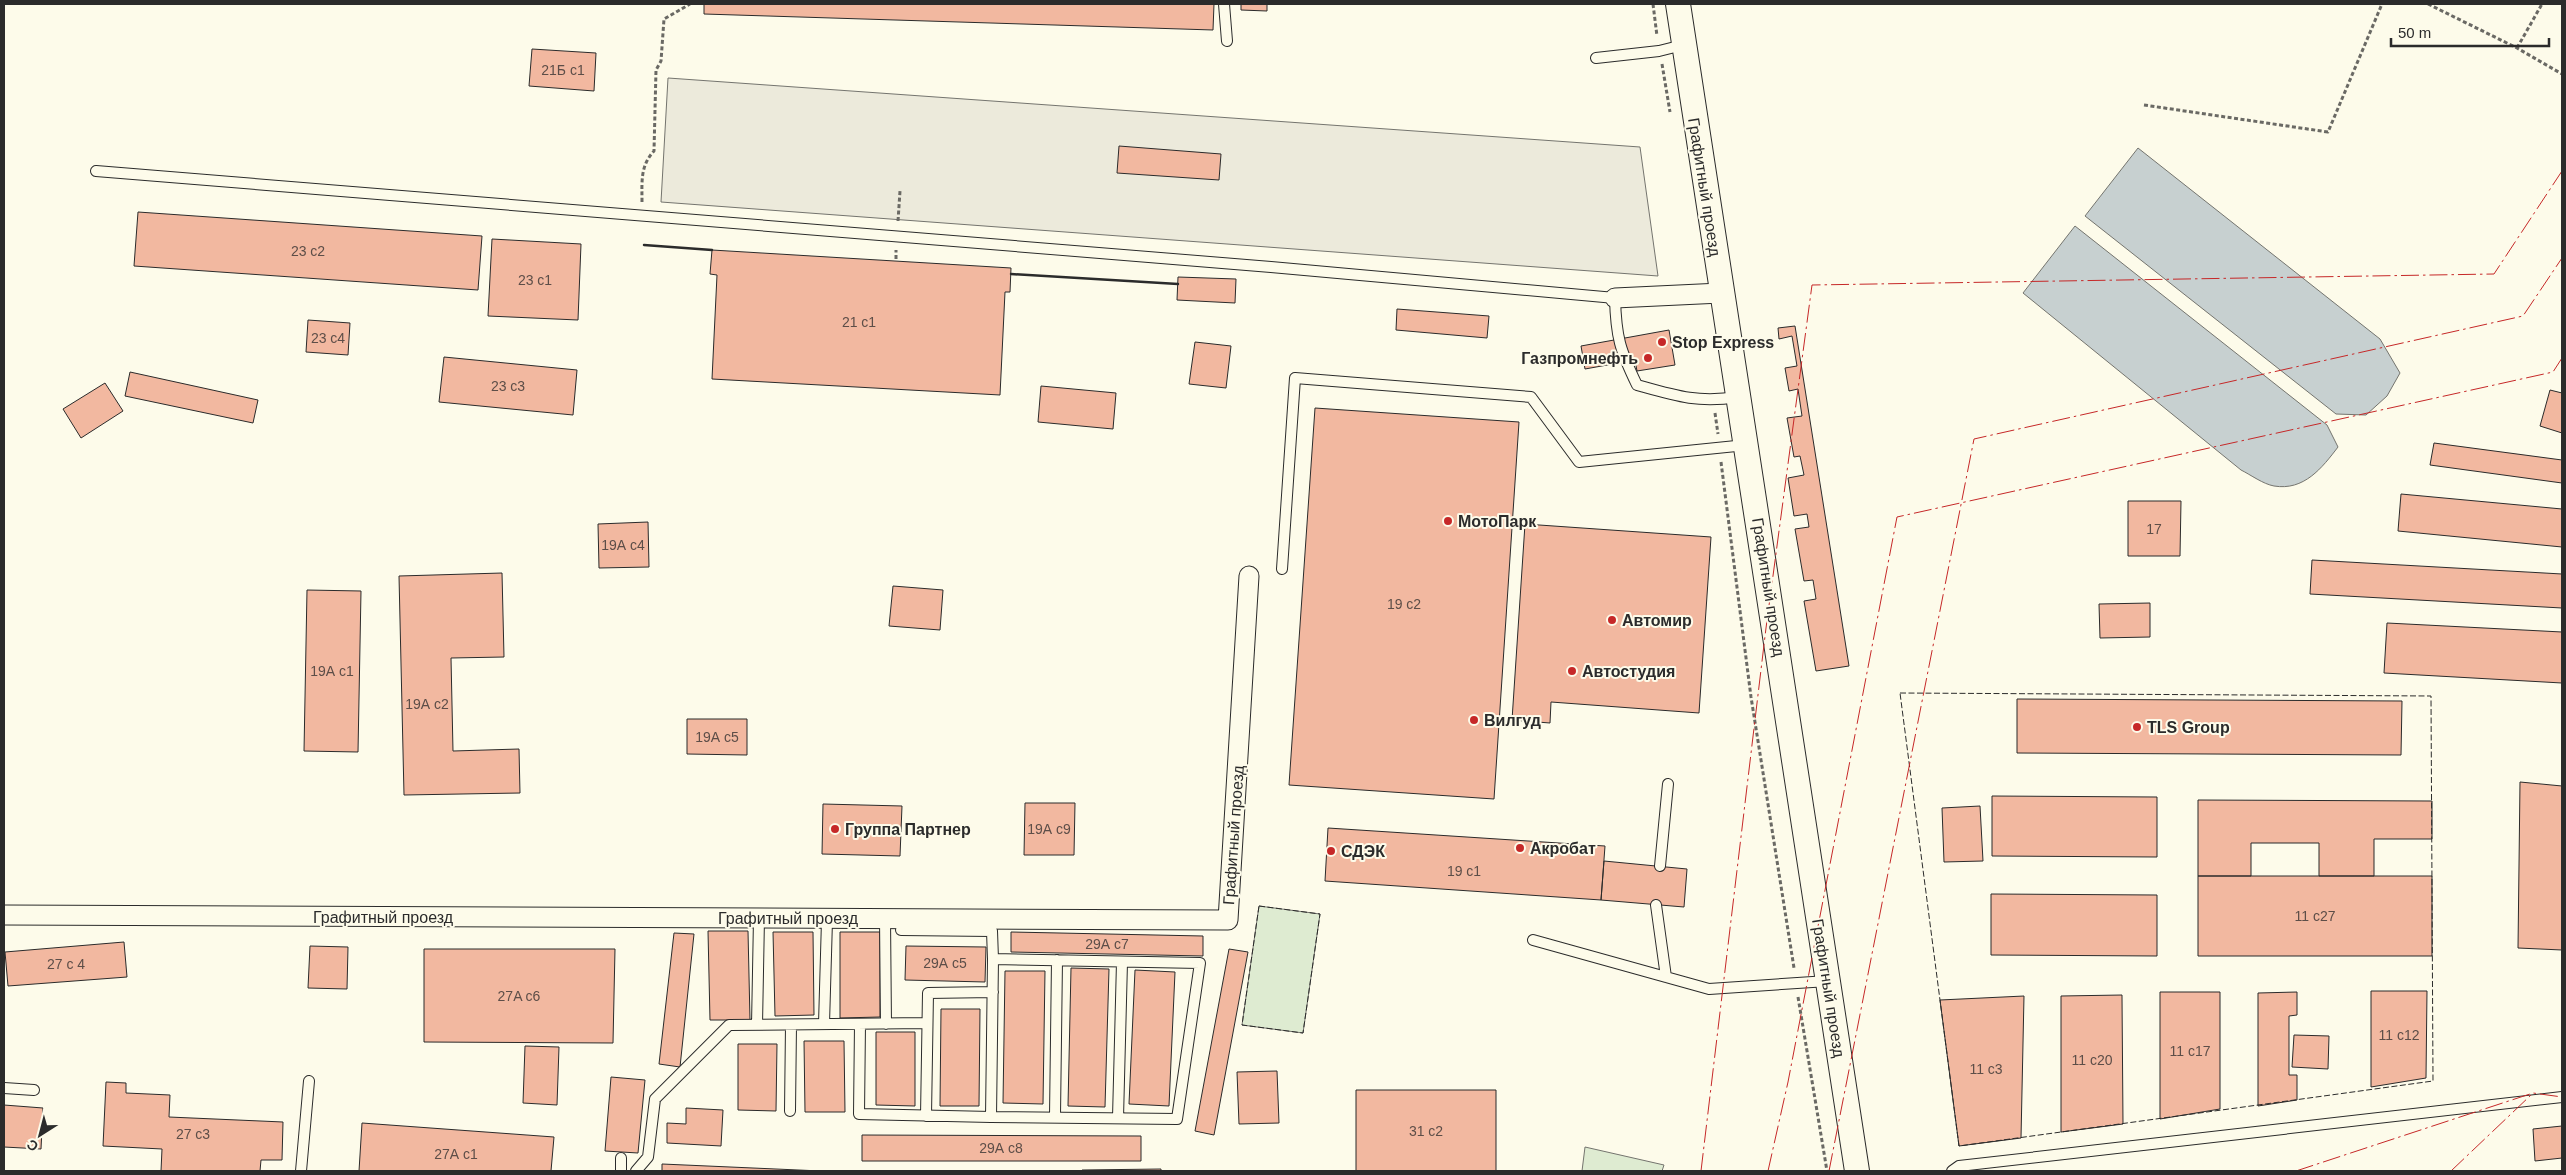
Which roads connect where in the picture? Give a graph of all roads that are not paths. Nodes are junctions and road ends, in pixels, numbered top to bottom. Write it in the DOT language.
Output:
graph roads {
  1 [pos="1224,4"];
  2 [pos="1678,4"];
  3 [pos="1227,41"];
  4 [pos="1683,45"];
  5 [pos="1596,58"];
  6 [pos="96,171"];
  7 [pos="1721,293"];
  8 [pos="1615,298"];
  9 [pos="1740,396"];
  10 [pos="1747,445"];
  11 [pos="1282,569"];
  12 [pos="1249,576"];
  13 [pos="1668,784"];
  14 [pos="1660,866"];
  15 [pos="1656,905"];
  16 [pos="4,915"];
  17 [pos="759,918"];
  18 [pos="885,918"];
  19 [pos="827,920"];
  20 [pos="901,930"];
  21 [pos="1533,940"];
  22 [pos="993,959"];
  23 [pos="1057,960"];
  24 [pos="1122,962"];
  25 [pos="1666,977"];
  26 [pos="1828,981"];
  27 [pos="994,992"];
  28 [pos="927,1023"];
  29 [pos="824,1024"];
  30 [pos="860,1024"];
  31 [pos="886,1024"];
  32 [pos="757,1025"];
  33 [pos="791,1025"];
  34 [pos="309,1081"];
  35 [pos="4,1088"];
  36 [pos="34,1090"];
  37 [pos="2562,1097"];
  38 [pos="790,1111"];
  39 [pos="926,1116"];
  40 [pos="1055,1116"];
  41 [pos="991,1117"];
  42 [pos="1118,1118"];
  43 [pos="621,1158"];
  44 [pos="301,1171"];
  45 [pos="621,1171"];
  46 [pos="636,1171"];
  47 [pos="1857,1171"];
  48 [pos="1952,1171"];
  1 -- 3 [label="lane"];
  2 -- 4 [label="street, Графитный проезд"];
  4 -- 5 [label="lane"];
  4 -- 7 [label="street, Графитный проезд"];
  6 -- 8 [label="lane"];
  7 -- 8 [label="street"];
  7 -- 9 [label="street, Графитный проезд"];
  8 -- 9 [label="lane"];
  9 -- 10 [label="street, Графитный проезд"];
  10 -- 11 [label="lane"];
  10 -- 26 [label="street, Графитный проезд"];
  12 -- 18 [label="street, Графитный проезд"];
  13 -- 14 [label="lane"];
  15 -- 25 [label="lane"];
  16 -- 17 [label="street, Графитный проезд"];
  17 -- 19 [label="street, Графитный проезд"];
  17 -- 32 [label="lane"];
  18 -- 19 [label="street, Графитный проезд"];
  18 -- 31 [label="lane"];
  19 -- 29 [label="lane"];
  20 -- 22 [label="lane"];
  21 -- 25 [label="lane"];
  22 -- 23 [label="lane"];
  22 -- 27 [label="lane"];
  23 -- 24 [label="lane"];
  23 -- 40 [label="lane"];
  24 -- 42 [label="lane"];
  24 -- 42 [label="lane"];
  25 -- 26 [label="lane"];
  26 -- 47 [label="street, Графитный проезд"];
  27 -- 28 [label="lane"];
  27 -- 41 [label="lane"];
  28 -- 31 [label="lane"];
  28 -- 39 [label="lane"];
  29 -- 30 [label="lane"];
  29 -- 33 [label="lane"];
  30 -- 31 [label="lane"];
  30 -- 39 [label="lane"];
  32 -- 33 [label="lane"];
  32 -- 46 [label="lane"];
  33 -- 38 [label="lane"];
  34 -- 44 [label="lane"];
  35 -- 36 [label="lane"];
  37 -- 48 [label="lane"];
  39 -- 41 [label="lane"];
  40 -- 41 [label="lane"];
  40 -- 42 [label="lane"];
  43 -- 45 [label="lane"];
}
